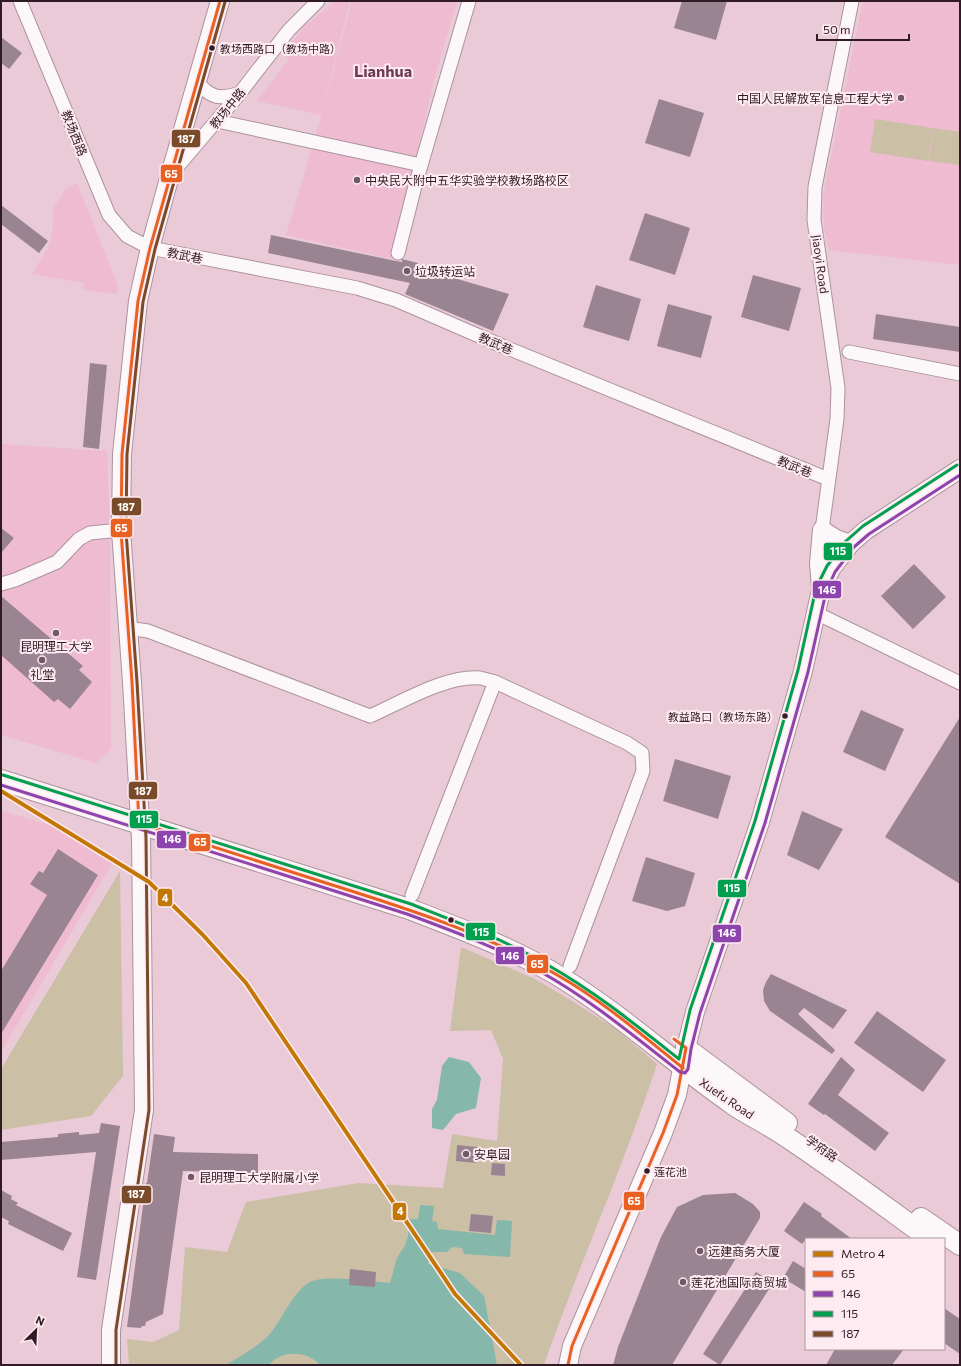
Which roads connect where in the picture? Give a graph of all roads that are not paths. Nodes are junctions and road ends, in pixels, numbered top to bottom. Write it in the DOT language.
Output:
graph roads {
  1 [pos="20,1"];
  2 [pos="220,1"];
  3 [pos="318,1"];
  4 [pos="469,1"];
  5 [pos="852,1"];
  6 [pos="197,82"];
  7 [pos="240,93"];
  8 [pos="217,120"];
  9 [pos="421,165"];
  10 [pos="170,175"];
  11 [pos="150,248"];
  12 [pos="398,253"];
  13 [pos="849,352"];
  14 [pos="960,374"];
  15 [pos="960,469"];
  16 [pos="828,479"];
  17 [pos="110,530"];
  18 [pos="822,530"];
  19 [pos="850,544"];
  20 [pos="1,584"];
  21 [pos="822,590"];
  22 [pos="816,613"];
  23 [pos="127,628"];
  24 [pos="495,682"];
  25 [pos="960,683"];
  26 [pos="1,780"];
  27 [pos="139,823"];
  28 [pos="412,895"];
  29 [pos="570,966"];
  30 [pos="685,1058"];
  31 [pos="929,1238"];
  32 [pos="942,1238"];
  33 [pos="945,1240"];
  34 [pos="957,1249"];
  35 [pos="111,1365"];
  36 [pos="568,1365"];
  1 -- 11 [label="street, 教场西路"];
  2 -- 6 [label="main road"];
  3 -- 7 [label="street, 教场中路"];
  4 -- 9 [label="street"];
  5 -- 16 [label="street, Jiaoyi Road"];
  6 -- 7 [label="street"];
  6 -- 10 [label="main road"];
  7 -- 8 [label="street, 教场中路"];
  8 -- 9 [label="street"];
  8 -- 10 [label="street, 教场中路"];
  9 -- 12 [label="street"];
  10 -- 11 [label="main road, 教场中路"];
  11 -- 16 [label="street, 教武巷"];
  11 -- 23 [label="main road, 教场中路"];
  13 -- 14 [label="street"];
  15 -- 19 [label="main road"];
  16 -- 18 [label="street, Jiaoyi Road"];
  17 -- 20 [label="street"];
  18 -- 19 [label="main road"];
  18 -- 21 [label="main road"];
  19 -- 21 [label="main road"];
  21 -- 22 [label="main road"];
  22 -- 25 [label="street"];
  22 -- 30 [label="main road"];
  23 -- 24 [label="street"];
  23 -- 27 [label="main road, 教场中路"];
  24 -- 28 [label="street"];
  24 -- 29 [label="street"];
  26 -- 27 [label="main road, Xuefu Road"];
  27 -- 30 [label="main road, Xuefu Road"];
  27 -- 35 [label="main road, 教场中路"];
  30 -- 31 [label="main road, Xuefu Road"];
  30 -- 32 [label="main road, 学府路"];
  30 -- 36 [label="main road"];
  33 -- 34 [label="main road, 学府路"];
}
